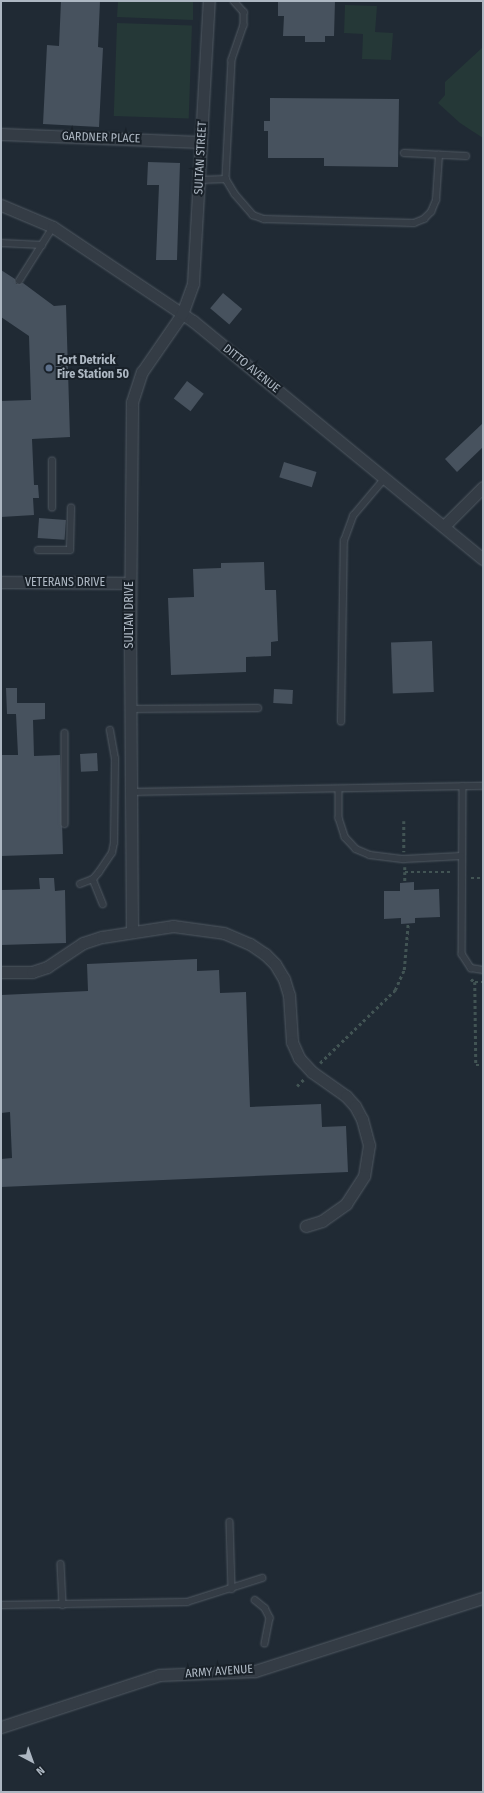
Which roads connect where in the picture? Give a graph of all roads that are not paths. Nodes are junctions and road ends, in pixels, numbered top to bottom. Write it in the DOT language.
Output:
graph roads {
  1 [pos="208,1"];
  2 [pos="234,1"];
  3 [pos="1,134"];
  4 [pos="201,142"];
  5 [pos="404,153"];
  6 [pos="439,155"];
  7 [pos="466,156"];
  8 [pos="226,179"];
  9 [pos="199,180"];
  10 [pos="1,205"];
  11 [pos="53,227"];
  12 [pos="1,243"];
  13 [pos="42,246"];
  14 [pos="19,281"];
  15 [pos="182,314"];
  16 [pos="52,461"];
  17 [pos="385,477"];
  18 [pos="483,487"];
  19 [pos="52,508"];
  20 [pos="71,508"];
  21 [pos="444,526"];
  22 [pos="38,550"];
  23 [pos="483,559"];
  24 [pos="1,582"];
  25 [pos="130,583"];
  26 [pos="258,708"];
  27 [pos="130,709"];
  28 [pos="341,722"];
  29 [pos="110,730"];
  30 [pos="65,733"];
  31 [pos="462,786"];
  32 [pos="483,786"];
  33 [pos="340,790"];
  34 [pos="132,792"];
  35 [pos="65,824"];
  36 [pos="461,856"];
  37 [pos="93,879"];
  38 [pos="80,884"];
  39 [pos="103,904"];
  40 [pos="132,931"];
  41 [pos="483,970"];
  42 [pos="1,972"];
  43 [pos="306,1226"];
  44 [pos="230,1522"];
  45 [pos="61,1564"];
  46 [pos="262,1578"];
  47 [pos="232,1589"];
  48 [pos="483,1598"];
  49 [pos="255,1600"];
  50 [pos="1,1605"];
  51 [pos="63,1605"];
  52 [pos="265,1644"];
  53 [pos="1,1727"];
  1 -- 4 [label="street, SULTAN STREET"];
  2 -- 8 [label="lane"];
  3 -- 4 [label="street, GARDNER PLACE"];
  4 -- 9 [label="street, SULTAN STREET"];
  5 -- 6 [label="lane"];
  6 -- 7 [label="lane"];
  6 -- 8 [label="lane"];
  8 -- 9 [label="lane"];
  9 -- 15 [label="street, SULTAN STREET"];
  10 -- 11 [label="street, DITTO AVENUE"];
  11 -- 13 [label="lane"];
  11 -- 15 [label="street, DITTO AVENUE"];
  12 -- 13 [label="lane"];
  13 -- 14 [label="lane"];
  15 -- 17 [label="street, DITTO AVENUE"];
  15 -- 25 [label="street, SULTAN DRIVE"];
  16 -- 19 [label="lane"];
  17 -- 21 [label="street, DITTO AVENUE"];
  17 -- 28 [label="lane"];
  18 -- 21 [label="street"];
  20 -- 22 [label="lane"];
  21 -- 23 [label="street, DITTO AVENUE"];
  24 -- 25 [label="street, VETERANS DRIVE"];
  25 -- 27 [label="street, SULTAN DRIVE"];
  26 -- 27 [label="lane"];
  27 -- 34 [label="street, SULTAN DRIVE"];
  29 -- 37 [label="lane"];
  30 -- 35 [label="lane"];
  31 -- 32 [label="lane"];
  31 -- 33 [label="lane"];
  31 -- 36 [label="lane"];
  33 -- 34 [label="lane"];
  33 -- 36 [label="lane"];
  34 -- 40 [label="street, SULTAN DRIVE"];
  36 -- 41 [label="lane"];
  37 -- 38 [label="lane"];
  37 -- 39 [label="lane"];
  40 -- 42 [label="street"];
  40 -- 43 [label="street"];
  44 -- 47 [label="lane"];
  45 -- 51 [label="lane"];
  46 -- 47 [label="lane"];
  47 -- 51 [label="lane"];
  48 -- 53 [label="street, ARMY AVENUE"];
  49 -- 52 [label="lane"];
  50 -- 51 [label="lane"];
}
